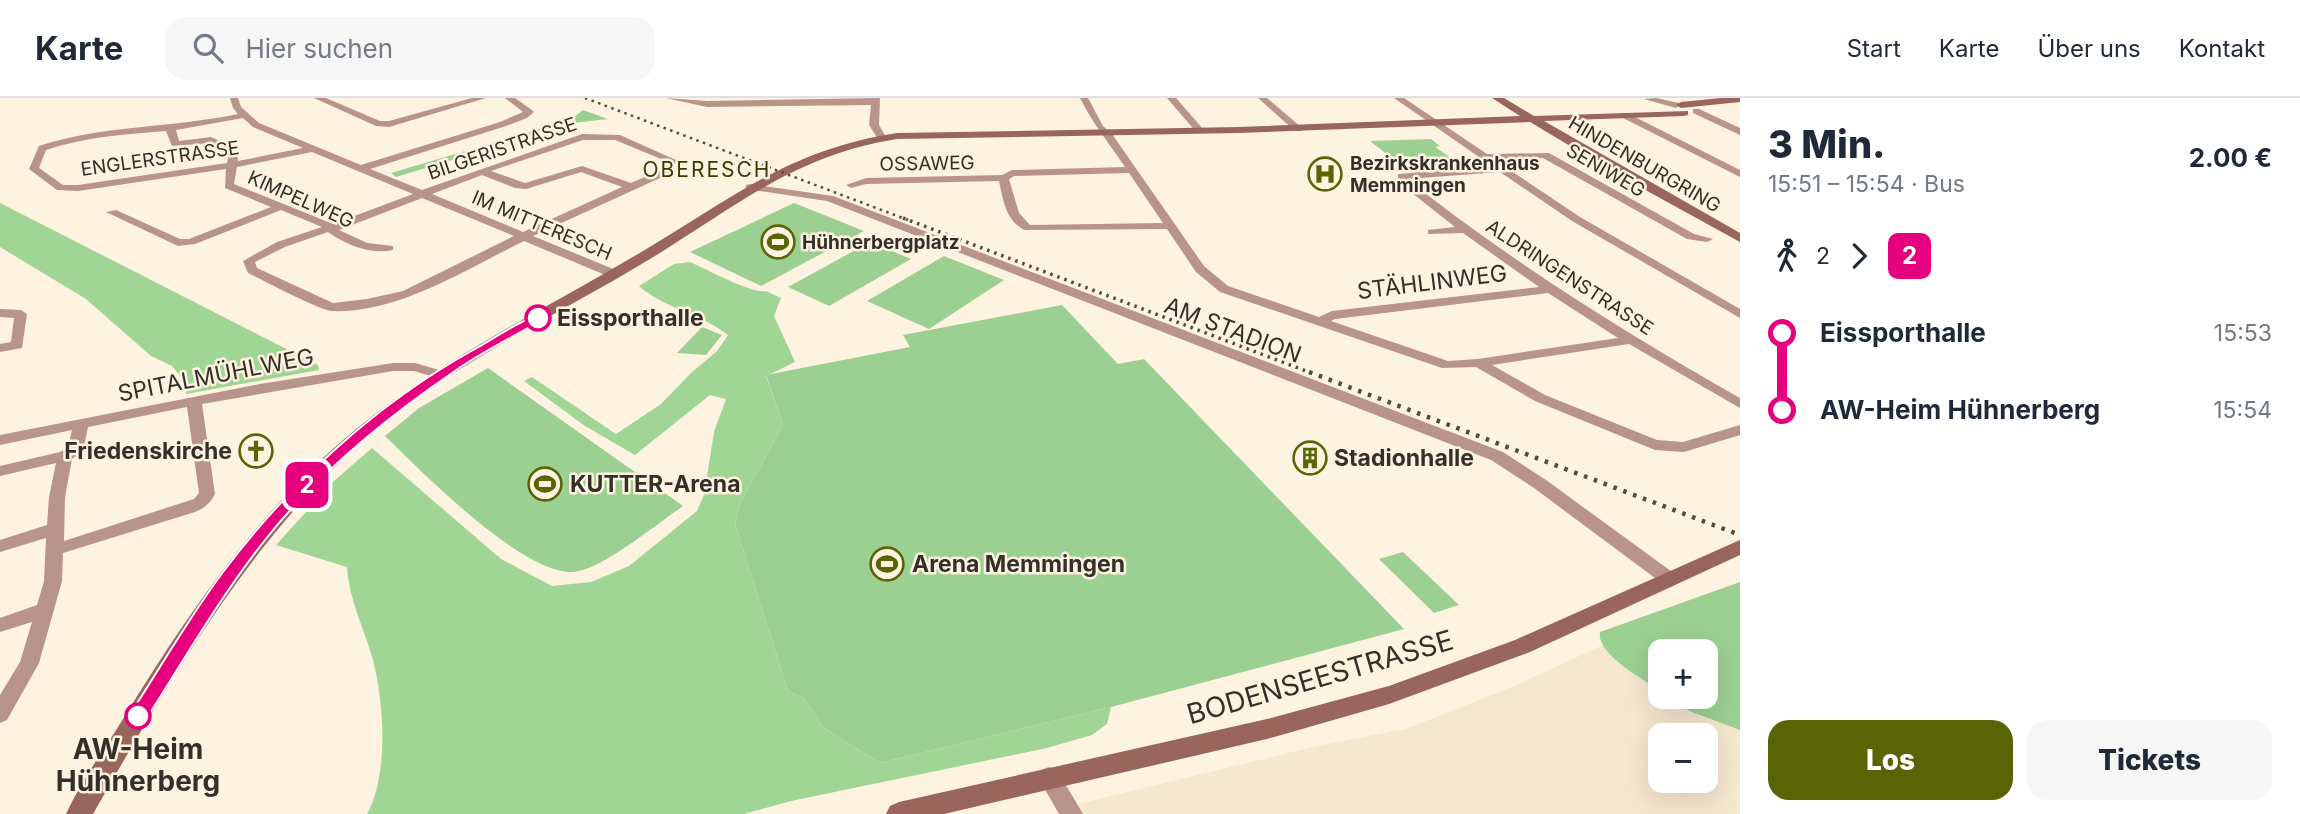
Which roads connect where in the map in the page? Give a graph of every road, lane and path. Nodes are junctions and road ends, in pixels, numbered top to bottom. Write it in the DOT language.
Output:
graph roads {
  1 [pos="234,98"];
  2 [pos="318,98"];
  3 [pos="482,98"];
  4 [pos="509,98"];
  5 [pos="670,98"];
  6 [pos="1084,98"];
  7 [pos="1171,98"];
  8 [pos="1262,98"];
  9 [pos="1398,98"];
  10 [pos="1497,98"];
  11 [pos="1647,98"];
  12 [pos="1740,99"];
  13 [pos="876,100"];
  14 [pos="1685,108"];
  15 [pos="244,115"];
  16 [pos="1624,115"];
  17 [pos="1534,119"];
  18 [pos="1434,123"];
  19 [pos="170,127"];
  20 [pos="1298,128"];
  21 [pos="1200,131"];
  22 [pos="1104,132"];
  23 [pos="1740,132"];
  24 [pos="881,137"];
  25 [pos="313,149"];
  26 [pos="1482,157"];
  27 [pos="233,165"];
  28 [pos="361,168"];
  29 [pos="1499,169"];
  30 [pos="1132,170"];
  31 [pos="482,171"];
  32 [pos="1740,174"];
  33 [pos="1004,178"];
  34 [pos="851,185"];
  35 [pos="750,187"];
  36 [pos="634,188"];
  37 [pos="423,194"];
  38 [pos="282,206"];
  39 [pos="112,212"];
  40 [pos="1170,226"];
  41 [pos="330,228"];
  42 [pos="1462,230"];
  43 [pos="1432,232"];
  44 [pos="524,236"];
  45 [pos="1707,239"];
  46 [pos="1740,239"];
  47 [pos="390,248"];
  48 [pos="614,274"];
  49 [pos="1552,289"];
  50 [pos="0,313"];
  51 [pos="1740,314"];
  52 [pos="1320,322"];
  53 [pos="1631,340"];
  54 [pos="0,348"];
  55 [pos="1478,363"];
  56 [pos="441,375"];
  57 [pos="194,401"];
  58 [pos="1740,404"];
  59 [pos="81,423"];
  60 [pos="1740,430"];
  61 [pos="0,440"];
  62 [pos="65,456"];
  63 [pos="0,471"];
  64 [pos="55,529"];
  65 [pos="0,546"];
  66 [pos="1740,547"];
  67 [pos="57,549"];
  68 [pos="1669,579"];
  69 [pos="44,610"];
  70 [pos="0,625"];
  71 [pos="0,714"];
  72 [pos="1049,777"];
  73 [pos="79,814"];
  74 [pos="899,814"];
  75 [pos="1072,814"];
  1 -- 15 [label="street, IM MITTERESCH"];
  2 -- 3 [label="street"];
  4 -- 28 [label="street"];
  5 -- 13 [label="street"];
  6 -- 22 [label="street"];
  7 -- 21 [label="street"];
  8 -- 20 [label="street"];
  9 -- 18 [label="street"];
  10 -- 17 [label="street, HINDENBURGRING"];
  11 -- 14 [label="street"];
  12 -- 14 [label="street"];
  13 -- 24 [label="street"];
  14 -- 16 [label="street"];
  14 -- 23 [label="street"];
  15 -- 19 [label="street, ENGLERSTRASSE"];
  15 -- 25 [label="street, IM MITTERESCH"];
  16 -- 17 [label="street"];
  16 -- 32 [label="street"];
  17 -- 18 [label="street"];
  17 -- 46 [label="street, HINDENBURGRING"];
  18 -- 20 [label="street"];
  18 -- 26 [label="street"];
  19 -- 27 [label="street, KIMPELWEG"];
  19 -- 27 [label="street, ENGLERSTRASSE"];
  20 -- 21 [label="street"];
  21 -- 22 [label="street"];
  22 -- 24 [label="street"];
  22 -- 30 [label="street"];
  24 -- 35 [label="street"];
  25 -- 27 [label="street, ENGLERSTRASSE"];
  25 -- 28 [label="street, IM MITTERESCH"];
  26 -- 29 [label="street"];
  26 -- 45 [label="street, SENIWEG"];
  27 -- 38 [label="street, KIMPELWEG"];
  28 -- 37 [label="street, IM MITTERESCH"];
  29 -- 42 [label="street, ALDRINGENSTRASSE"];
  29 -- 51 [label="street"];
  30 -- 33 [label="street, OSSAWEG"];
  30 -- 40 [label="street"];
  31 -- 36 [label="street"];
  31 -- 36 [label="street, BILGERISTRASSE"];
  31 -- 37 [label="street, BILGERISTRASSE"];
  33 -- 34 [label="street, OSSAWEG"];
  33 -- 40 [label="street"];
  35 -- 48 [label="street"];
  35 -- 68 [label="street, AM STADION"];
  36 -- 44 [label="street, BILGERISTRASSE"];
  37 -- 41 [label="street, BILGERISTRASSE"];
  37 -- 44 [label="street, IM MITTERESCH"];
  38 -- 39 [label="street"];
  38 -- 41 [label="street, KIMPELWEG"];
  40 -- 52 [label="street"];
  41 -- 44 [label="street, BILGERISTRASSE"];
  41 -- 47 [label="street, KIMPELWEG"];
  42 -- 43 [label="street"];
  42 -- 49 [label="street, ALDRINGENSTRASSE"];
  44 -- 48 [label="street, IM MITTERESCH"];
  48 -- 56 [label="street"];
  49 -- 52 [label="street, STÄHLINWEG"];
  49 -- 53 [label="street, ALDRINGENSTRASSE"];
  50 -- 54 [label="street"];
  52 -- 55 [label="street"];
  53 -- 55 [label="street"];
  53 -- 58 [label="street, ALDRINGENSTRASSE"];
  55 -- 60 [label="street"];
  56 -- 57 [label="street, SPITALMÜHLWEG"];
  56 -- 73 [label="street"];
  57 -- 59 [label="street, SPITALMÜHLWEG"];
  57 -- 67 [label="street"];
  59 -- 61 [label="street, SPITALMÜHLWEG"];
  59 -- 62 [label="street"];
  62 -- 63 [label="street"];
  62 -- 64 [label="street"];
  64 -- 65 [label="street"];
  64 -- 67 [label="street"];
  66 -- 68 [label="street, BODENSEESTRASSE"];
  67 -- 69 [label="street"];
  68 -- 72 [label="street, BODENSEESTRASSE"];
  69 -- 70 [label="street"];
  69 -- 71 [label="street"];
  72 -- 74 [label="street, BODENSEESTRASSE"];
  72 -- 75 [label="street"];
}
